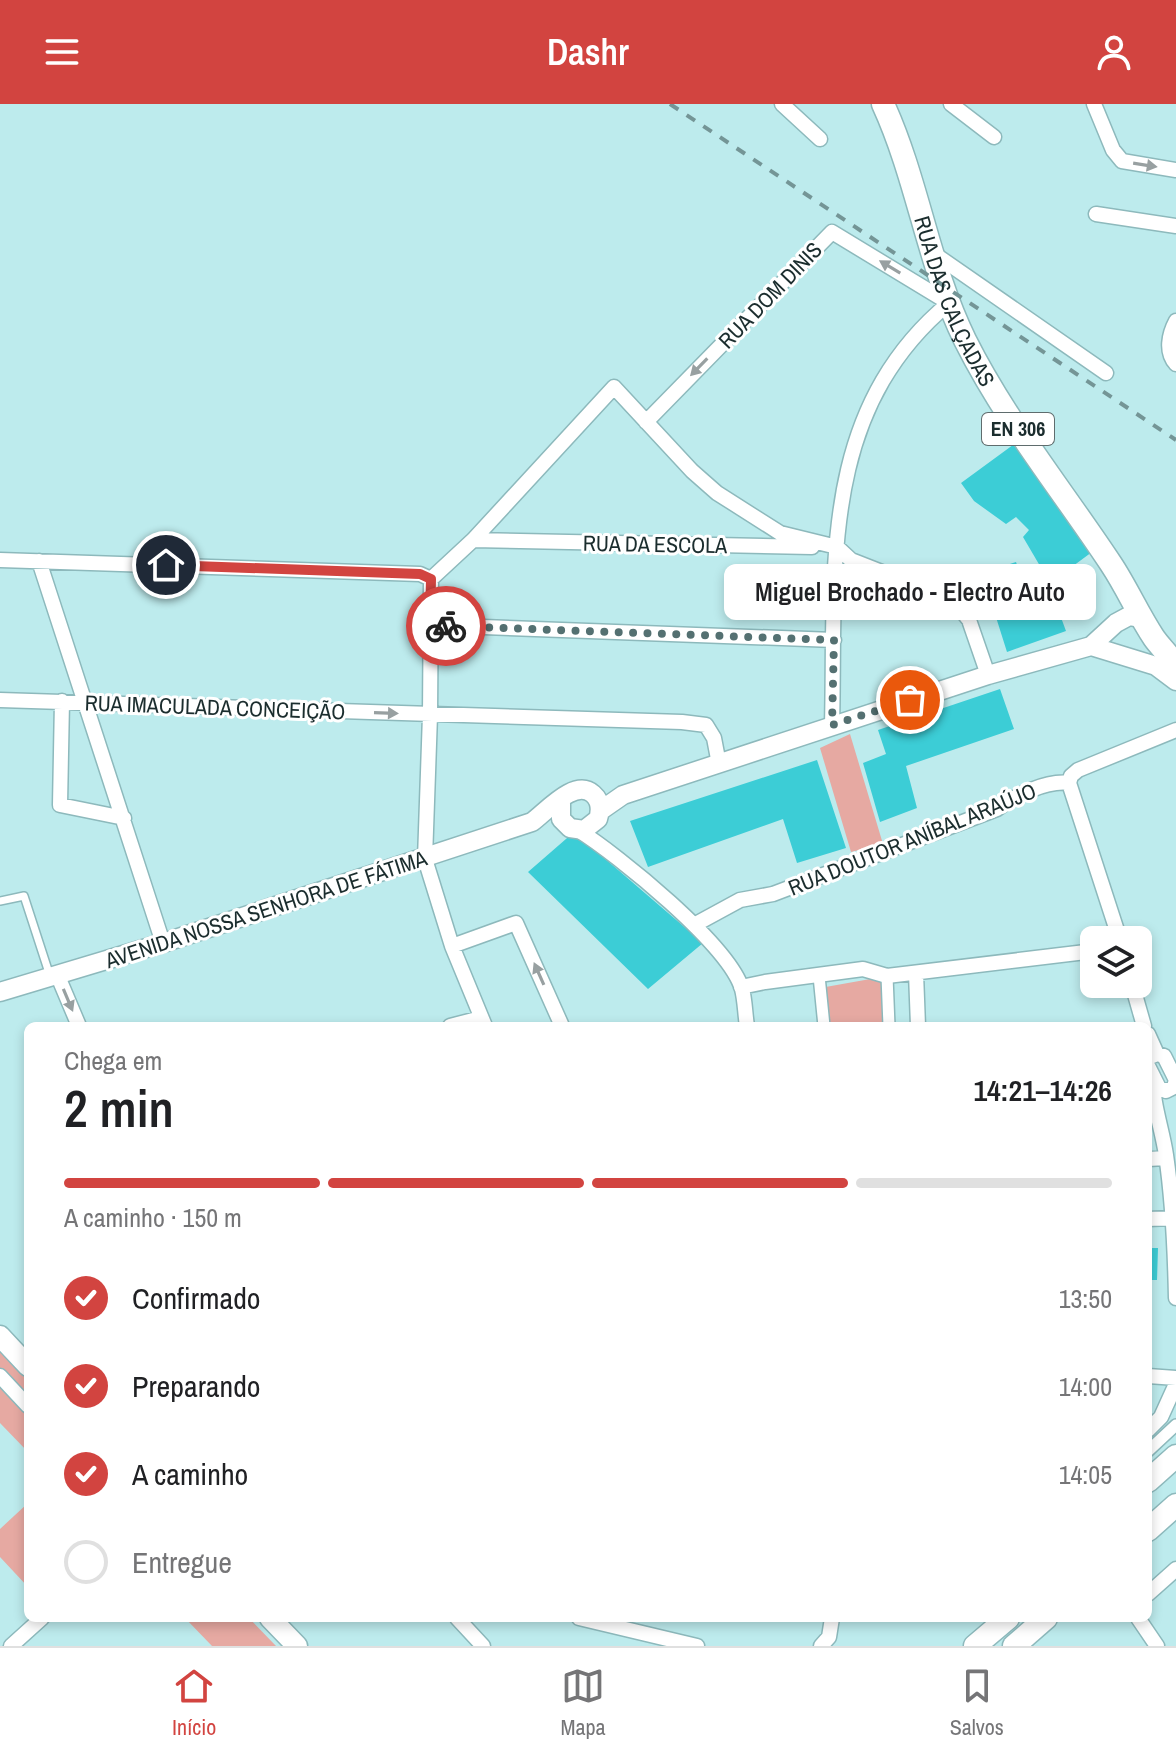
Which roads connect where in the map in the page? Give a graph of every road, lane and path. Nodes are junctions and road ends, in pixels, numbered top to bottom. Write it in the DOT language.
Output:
graph roads {
  1 [pos="782,104"];
  2 [pos="951,104"];
  3 [pos="1094,104"];
  4 [pos="889,106"];
  5 [pos="994,137"];
  6 [pos="820,139"];
  7 [pos="1176,170"];
  8 [pos="1096,214"];
  9 [pos="1176,226"];
  10 [pos="932,253"];
  11 [pos="949,303"];
  12 [pos="1176,321"];
  13 [pos="1176,364"];
  14 [pos="1106,373"];
  15 [pos="646,422"];
  16 [pos="473,540"];
  17 [pos="837,547"];
  18 [pos="0,560"];
  19 [pos="39,561"];
  20 [pos="431,579"];
  21 [pos="1128,592"];
  22 [pos="1143,618"];
  23 [pos="1116,623"];
  24 [pos="430,625"];
  25 [pos="834,640"];
  26 [pos="1155,640"];
  27 [pos="1091,646"];
  28 [pos="1132,658"];
  29 [pos="1176,668"];
  30 [pos="988,675"];
  31 [pos="0,700"];
  32 [pos="62,701"];
  33 [pos="85,702"];
  34 [pos="430,715"];
  35 [pos="832,725"];
  36 [pos="1176,730"];
  37 [pos="719,764"];
  38 [pos="1069,783"];
  39 [pos="589,791"];
  40 [pos="623,795"];
  41 [pos="561,800"];
  42 [pos="599,815"];
  43 [pos="124,818"];
  44 [pos="532,822"];
  45 [pos="574,829"];
  46 [pos="603,846"];
  47 [pos="425,859"];
  48 [pos="0,901"];
  49 [pos="694,925"];
  50 [pos="1115,926"];
  51 [pos="163,943"];
  52 [pos="452,946"];
  53 [pos="1080,953"];
  54 [pos="916,973"];
  55 [pos="54,975"];
  56 [pos="819,976"];
  57 [pos="887,976"];
  58 [pos="741,987"];
  59 [pos="0,992"];
  60 [pos="1136,998"];
  61 [pos="77,1022"];
  62 [pos="483,1022"];
  63 [pos="560,1022"];
  64 [pos="746,1022"];
  65 [pos="824,1022"];
  66 [pos="889,1022"];
  67 [pos="918,1022"];
  68 [pos="1143,1022"];
  69 [pos="1152,1061"];
  70 [pos="1152,1064"];
  71 [pos="1173,1083"];
  72 [pos="1152,1095"];
  73 [pos="1160,1118"];
  74 [pos="1166,1158"];
  75 [pos="1152,1159"];
  76 [pos="1173,1218"];
  77 [pos="1152,1219"];
  78 [pos="1176,1298"];
  79 [pos="0,1336"];
  80 [pos="24,1359"];
  81 [pos="0,1376"];
  82 [pos="1152,1378"];
  83 [pos="1175,1390"];
  84 [pos="24,1402"];
  85 [pos="1176,1425"];
  86 [pos="1152,1426"];
  87 [pos="1152,1447"];
  88 [pos="1176,1456"];
  89 [pos="1176,1473"];
  90 [pos="1152,1477"];
  91 [pos="1152,1494"];
  92 [pos="1176,1505"];
  93 [pos="1176,1521"];
  94 [pos="1152,1526"];
  95 [pos="1152,1542"];
  96 [pos="1176,1569"];
  97 [pos="1152,1590"];
  98 [pos="38,1622"];
  99 [pos="274,1622"];
  100 [pos="461,1622"];
  101 [pos="831,1622"];
  102 [pos="1003,1622"];
  103 [pos="1041,1622"];
  104 [pos="1141,1622"];
  105 [pos="628,1624"];
  106 [pos="668,1643"];
  107 [pos="11,1646"];
  108 [pos="297,1646"];
  109 [pos="483,1646"];
  110 [pos="697,1646"];
  111 [pos="821,1646"];
  112 [pos="975,1646"];
  113 [pos="1014,1646"];
  114 [pos="1157,1646"];
  1 -- 6 [label="street"];
  2 -- 5 [label="street"];
  3 -- 7 [label="street, one-way"];
  4 -- 10 [label="main road, RUA DAS CALÇADAS / EN 306"];
  8 -- 9 [label="street"];
  10 -- 11 [label="main road, RUA DAS CALÇADAS / EN 306"];
  10 -- 14 [label="street"];
  11 -- 15 [label="street, RUA DOM DINIS, one-way"];
  11 -- 17 [label="street"];
  11 -- 21 [label="main road, RUA DAS CALÇADAS / EN 306"];
  12 -- 13 [label="street"];
  15 -- 16 [label="street"];
  15 -- 17 [label="street"];
  16 -- 17 [label="street, RUA DA ESCOLA"];
  16 -- 20 [label="street"];
  17 -- 25 [label="street"];
  17 -- 30 [label="street"];
  18 -- 19 [label="street"];
  19 -- 20 [label="street"];
  19 -- 33 [label="street"];
  20 -- 24 [label="street"];
  21 -- 22 [label="main road, RUA DAS CALÇADAS / EN 306"];
  21 -- 23 [label="street"];
  22 -- 23 [label="street"];
  22 -- 26 [label="main road, RUA DAS CALÇADAS / EN 306"];
  23 -- 27 [label="street"];
  23 -- 28 [label="street"];
  24 -- 25 [label="street"];
  24 -- 34 [label="street"];
  25 -- 35 [label="street"];
  26 -- 28 [label="street"];
  26 -- 29 [label="main road, RUA DAS CALÇADAS / EN 306"];
  27 -- 28 [label="street"];
  27 -- 30 [label="street"];
  28 -- 29 [label="street"];
  30 -- 35 [label="street"];
  31 -- 32 [label="street, RUA IMACULADA CONCEIÇÃO"];
  32 -- 33 [label="street, RUA IMACULADA CONCEIÇÃO"];
  32 -- 43 [label="street"];
  33 -- 34 [label="street, RUA IMACULADA CONCEIÇÃO, one-way"];
  33 -- 43 [label="street"];
  34 -- 37 [label="street, RUA IMACULADA CONCEIÇÃO"];
  34 -- 47 [label="street"];
  35 -- 37 [label="street"];
  36 -- 38 [label="street"];
  37 -- 40 [label="street"];
  38 -- 49 [label="street, RUA DOUTOR ANÍBAL ARAÚJO"];
  38 -- 50 [label="street, RUA DOUTOR ANÍBAL ARAÚJO"];
  39 -- 40 [label="street"];
  39 -- 41 [label="street"];
  39 -- 42 [label="street"];
  40 -- 42 [label="street"];
  41 -- 44 [label="street, AVENIDA NOSSA SENHORA DE FÁTIMA"];
  41 -- 45 [label="street"];
  42 -- 45 [label="street"];
  42 -- 46 [label="street"];
  43 -- 51 [label="street"];
  44 -- 45 [label="street, AVENIDA NOSSA SENHORA DE FÁTIMA"];
  44 -- 47 [label="street, AVENIDA NOSSA SENHORA DE FÁTIMA"];
  45 -- 46 [label="street"];
  46 -- 49 [label="street"];
  47 -- 51 [label="street, AVENIDA NOSSA SENHORA DE FÁTIMA"];
  47 -- 52 [label="street"];
  48 -- 55 [label="lane"];
  49 -- 58 [label="street"];
  51 -- 55 [label="street, AVENIDA NOSSA SENHORA DE FÁTIMA"];
  52 -- 62 [label="street"];
  63 -- 52 [label="street, one-way"];
  53 -- 54 [label="street"];
  54 -- 57 [label="street"];
  54 -- 67 [label="street"];
  55 -- 59 [label="street, AVENIDA NOSSA SENHORA DE FÁTIMA"];
  55 -- 61 [label="street, one-way"];
  56 -- 57 [label="street"];
  56 -- 58 [label="street"];
  56 -- 65 [label="street"];
  57 -- 66 [label="street"];
  58 -- 64 [label="street"];
  60 -- 68 [label="street"];
  69 -- 71 [label="street"];
  70 -- 71 [label="street"];
  71 -- 73 [label="street"];
  72 -- 73 [label="street"];
  73 -- 74 [label="street"];
  74 -- 75 [label="street"];
  74 -- 76 [label="street"];
  76 -- 77 [label="street"];
  76 -- 78 [label="street"];
  79 -- 80 [label="main road"];
  81 -- 84 [label="street"];
  82 -- 83 [label="street"];
  83 -- 86 [label="street"];
  85 -- 87 [label="street"];
  88 -- 90 [label="main road"];
  89 -- 91 [label="main road"];
  92 -- 94 [label="main road"];
  93 -- 95 [label="main road"];
  96 -- 97 [label="street"];
  98 -- 107 [label="street"];
  99 -- 108 [label="main road"];
  100 -- 109 [label="street"];
  101 -- 111 [label="street"];
  102 -- 112 [label="main road"];
  103 -- 113 [label="main road"];
  104 -- 114 [label="street"];
  105 -- 106 [label="street"];
  106 -- 110 [label="street"];
}
